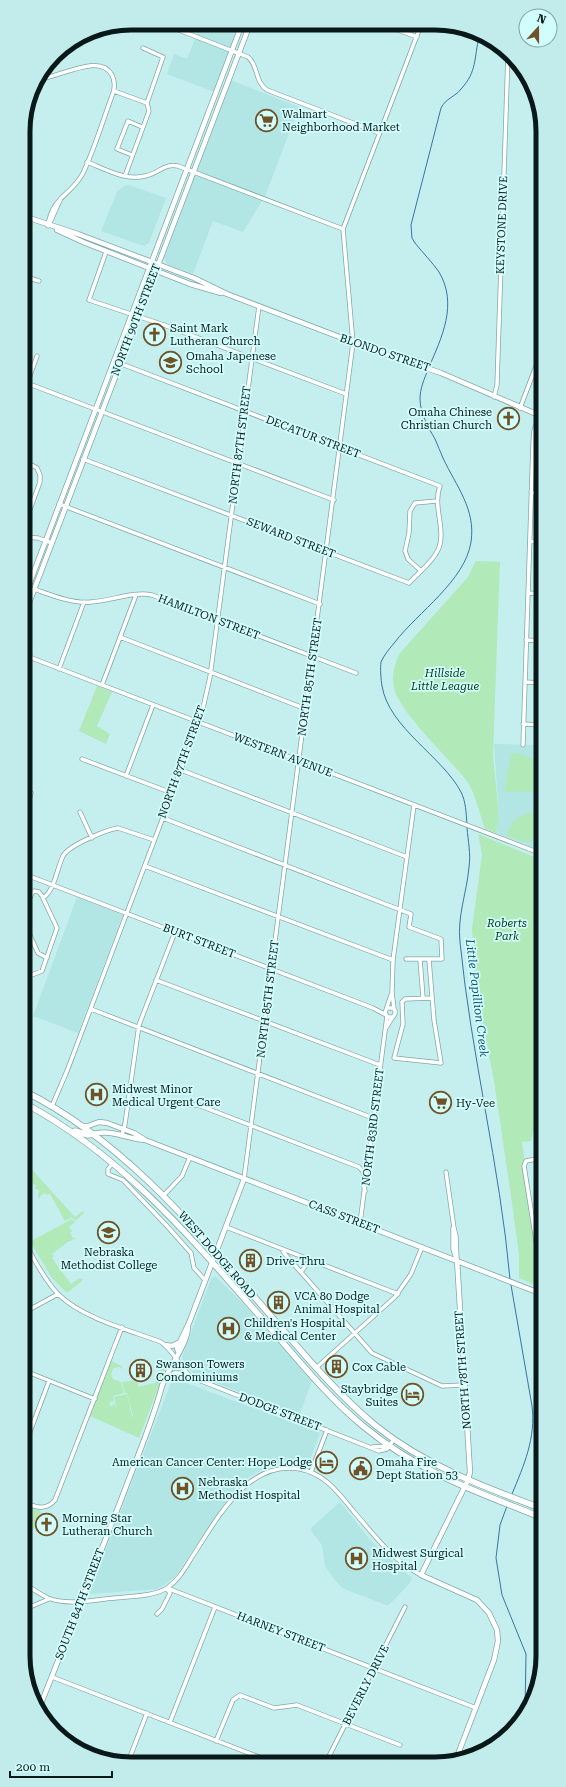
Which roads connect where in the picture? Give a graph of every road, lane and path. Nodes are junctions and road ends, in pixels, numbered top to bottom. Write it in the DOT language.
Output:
graph roads {
  1 [pos="179,30"];
  2 [pos="240,30"];
  3 [pos="248,30"];
  4 [pos="398,30"];
  5 [pos="419,30"];
  6 [pos="417,37"];
  7 [pos="143,48"];
  8 [pos="232,51"];
  9 [pos="238,53"];
  10 [pos="508,62"];
  11 [pos="45,78"];
  12 [pos="114,89"];
  13 [pos="147,103"];
  14 [pos="142,127"];
  15 [pos="379,133"];
  16 [pos="132,155"];
  17 [pos="87,162"];
  18 [pos="186,169"];
  19 [pos="193,171"];
  20 [pos="125,176"];
  21 [pos="30,219"];
  22 [pos="48,226"];
  23 [pos="343,229"];
  24 [pos="106,252"];
  25 [pos="151,262"];
  26 [pos="157,264"];
  27 [pos="148,268"];
  28 [pos="154,270"];
  29 [pos="30,279"];
  30 [pos="39,282"];
  31 [pos="227,294"];
  32 [pos="259,306"];
  33 [pos="131,315"];
  34 [pos="137,317"];
  35 [pos="353,343"];
  36 [pos="37,356"];
  37 [pos="251,358"];
  38 [pos="120,363"];
  39 [pos="536,366"];
  40 [pos="30,372"];
  41 [pos="30,385"];
  42 [pos="346,394"];
  43 [pos="494,397"];
  44 [pos="520,408"];
  45 [pos="96,409"];
  46 [pos="101,411"];
  47 [pos="244,411"];
  48 [pos="536,414"];
  49 [pos="536,426"];
  50 [pos="533,443"];
  51 [pos="536,444"];
  52 [pos="340,448"];
  53 [pos="83,459"];
  54 [pos="30,463"];
  55 [pos="237,463"];
  56 [pos="531,492"];
  57 [pos="536,494"];
  58 [pos="334,500"];
  59 [pos="437,500"];
  60 [pos="59,504"];
  61 [pos="65,506"];
  62 [pos="30,509"];
  63 [pos="231,515"];
  64 [pos="30,538"];
  65 [pos="46,540"];
  66 [pos="530,541"];
  67 [pos="52,542"];
  68 [pos="536,542"];
  69 [pos="327,552"];
  70 [pos="224,567"];
  71 [pos="421,571"];
  72 [pos="30,582"];
  73 [pos="34,589"];
  74 [pos="528,592"];
  75 [pos="536,593"];
  76 [pos="136,595"];
  77 [pos="30,600"];
  78 [pos="84,602"];
  79 [pos="320,604"];
  80 [pos="217,620"];
  81 [pos="120,637"];
  82 [pos="526,640"];
  83 [pos="536,641"];
  84 [pos="313,656"];
  85 [pos="30,657"];
  86 [pos="59,669"];
  87 [pos="210,672"];
  88 [pos="356,673"];
  89 [pos="525,682"];
  90 [pos="536,683"];
  91 [pos="102,685"];
  92 [pos="153,705"];
  93 [pos="306,708"];
  94 [pos="199,722"];
  95 [pos="523,724"];
  96 [pos="536,725"];
  97 [pos="523,745"];
  98 [pos="82,759"];
  99 [pos="299,761"];
  100 [pos="181,770"];
  101 [pos="126,776"];
  102 [pos="31,793"];
  103 [pos="172,793"];
  104 [pos="30,796"];
  105 [pos="414,805"];
  106 [pos="80,812"];
  107 [pos="292,813"];
  108 [pos="163,818"];
  109 [pos="92,838"];
  110 [pos="154,840"];
  111 [pos="536,852"];
  112 [pos="407,857"];
  113 [pos="286,865"];
  114 [pos="145,866"];
  115 [pos="30,876"];
  116 [pos="52,885"];
  117 [pos="30,897"];
  118 [pos="43,898"];
  119 [pos="400,909"];
  120 [pos="127,914"];
  121 [pos="279,918"];
  122 [pos="175,932"];
  123 [pos="30,935"];
  124 [pos="47,958"];
  125 [pos="406,958"];
  126 [pos="393,960"];
  127 [pos="420,960"];
  128 [pos="429,960"];
  129 [pos="272,970"];
  130 [pos="30,976"];
  131 [pos="156,980"];
  132 [pos="392,992"];
  133 [pos="423,998"];
  134 [pos="432,998"];
  135 [pos="373,1008"];
  136 [pos="90,1009"];
  137 [pos="387,1009"];
  138 [pos="395,1011"];
  139 [pos="402,1013"];
  140 [pos="386,1016"];
  141 [pos="392,1018"];
  142 [pos="265,1022"];
  143 [pos="138,1028"];
  144 [pos="385,1031"];
  145 [pos="380,1065"];
  146 [pos="258,1074"];
  147 [pos="30,1094"];
  148 [pos="188,1105"];
  149 [pos="30,1106"];
  150 [pos="52,1106"];
  151 [pos="373,1118"];
  152 [pos="83,1126"];
  153 [pos="251,1126"];
  154 [pos="69,1129"];
  155 [pos="123,1132"];
  156 [pos="94,1134"];
  157 [pos="190,1158"];
  158 [pos="536,1159"];
  159 [pos="113,1162"];
  160 [pos="369,1163"];
  161 [pos="359,1167"];
  162 [pos="446,1172"];
  163 [pos="244,1179"];
  164 [pos="365,1191"];
  165 [pos="164,1196"];
  166 [pos="360,1223"];
  167 [pos="226,1227"];
  168 [pos="536,1241"];
  169 [pos="422,1247"];
  170 [pos="282,1249"];
  171 [pos="30,1254"];
  172 [pos="215,1254"];
  173 [pos="310,1260"];
  174 [pos="457,1260"];
  175 [pos="212,1262"];
  176 [pos="301,1272"];
  177 [pos="205,1280"];
  178 [pos="536,1291"];
  179 [pos="58,1294"];
  180 [pos="398,1294"];
  181 [pos="30,1309"];
  182 [pos="188,1326"];
  183 [pos="122,1327"];
  184 [pos="354,1334"];
  185 [pos="180,1342"];
  186 [pos="165,1345"];
  187 [pos="178,1351"];
  188 [pos="175,1358"];
  189 [pos="316,1368"];
  190 [pos="170,1369"];
  191 [pos="30,1373"];
  192 [pos="169,1376"];
  193 [pos="192,1378"];
  194 [pos="49,1381"];
  195 [pos="464,1385"];
  196 [pos="162,1390"];
  197 [pos="94,1398"];
  198 [pos="327,1430"];
  199 [pos="30,1432"];
  200 [pos="394,1439"];
  201 [pos="389,1446"];
  202 [pos="311,1472"];
  203 [pos="468,1480"];
  204 [pos="465,1488"];
  205 [pos="30,1504"];
  206 [pos="536,1506"];
  207 [pos="536,1515"];
  208 [pos="204,1540"];
  209 [pos="208,1542"];
  210 [pos="421,1575"];
  211 [pos="30,1587"];
  212 [pos="167,1588"];
  213 [pos="49,1599"];
  214 [pos="81,1601"];
  215 [pos="30,1607"];
  216 [pos="215,1607"];
  217 [pos="405,1607"];
  218 [pos="157,1614"];
  219 [pos="374,1668"];
  220 [pos="52,1677"];
  221 [pos="41,1703"];
  222 [pos="476,1708"];
  223 [pos="146,1713"];
  224 [pos="170,1722"];
  225 [pos="346,1724"];
  226 [pos="216,1741"];
  227 [pos="400,1745"];
  228 [pos="458,1755"];
  229 [pos="130,1757"];
  230 [pos="259,1757"];
  231 [pos="329,1757"];
  1 -- 8 [label="street"];
  2 -- 8 [label="main road, NORTH 90TH STREET"];
  3 -- 9 [label="main road, NORTH 90TH STREET"];
  4 -- 6 [label="street"];
  5 -- 6 [label="street"];
  6 -- 15 [label="street"];
  7 -- 13 [label="street"];
  8 -- 9 [label="street"];
  8 -- 18 [label="main road, NORTH 90TH STREET"];
  9 -- 15 [label="street"];
  9 -- 19 [label="main road, NORTH 90TH STREET"];
  10 -- 43 [label="street, KEYSTONE DRIVE"];
  11 -- 12 [label="street"];
  12 -- 13 [label="street"];
  12 -- 17 [label="street"];
  13 -- 14 [label="street"];
  14 -- 16 [label="street"];
  14 -- 16 [label="street"];
  15 -- 23 [label="street"];
  16 -- 20 [label="street"];
  17 -- 20 [label="street"];
  17 -- 22 [label="street"];
  18 -- 19 [label="street"];
  18 -- 20 [label="street"];
  18 -- 25 [label="main road, NORTH 90TH STREET"];
  19 -- 23 [label="street"];
  19 -- 26 [label="main road, NORTH 90TH STREET"];
  21 -- 22 [label="main road, BLONDO STREET"];
  22 -- 24 [label="main road, BLONDO STREET"];
  22 -- 25 [label="main road, BLONDO STREET"];
  23 -- 35 [label="street, NORTH 85TH STREET"];
  24 -- 27 [label="main road, BLONDO STREET"];
  24 -- 33 [label="street"];
  25 -- 26 [label="main road, BLONDO STREET"];
  25 -- 27 [label="main road, NORTH 90TH STREET"];
  26 -- 28 [label="main road, NORTH 90TH STREET"];
  26 -- 31 [label="main road, BLONDO STREET"];
  27 -- 28 [label="main road, BLONDO STREET"];
  27 -- 33 [label="main road, NORTH 90TH STREET"];
  28 -- 31 [label="main road, BLONDO STREET"];
  28 -- 34 [label="main road, NORTH 90TH STREET"];
  29 -- 30 [label="street"];
  31 -- 32 [label="main road, BLONDO STREET"];
  32 -- 35 [label="main road, BLONDO STREET"];
  32 -- 37 [label="street, NORTH 87TH STREET"];
  33 -- 34 [label="street"];
  33 -- 45 [label="main road, NORTH 90TH STREET"];
  34 -- 37 [label="street"];
  34 -- 38 [label="main road, NORTH 90TH STREET"];
  35 -- 42 [label="street, NORTH 85TH STREET"];
  35 -- 43 [label="main road, BLONDO STREET"];
  36 -- 40 [label="street"];
  37 -- 42 [label="street"];
  37 -- 47 [label="street, NORTH 87TH STREET"];
  38 -- 46 [label="main road, NORTH 90TH STREET"];
  38 -- 47 [label="street, DECATUR STREET"];
  39 -- 44 [label="street"];
  41 -- 45 [label="street"];
  42 -- 52 [label="street, NORTH 85TH STREET"];
  43 -- 44 [label="main road, BLONDO STREET"];
  44 -- 48 [label="main road, BLONDO STREET"];
  45 -- 46 [label="street"];
  45 -- 60 [label="main road, NORTH 90TH STREET"];
  46 -- 53 [label="main road, NORTH 90TH STREET"];
  46 -- 55 [label="street"];
  47 -- 52 [label="street, DECATUR STREET"];
  47 -- 55 [label="street, NORTH 87TH STREET"];
  49 -- 50 [label="street"];
  50 -- 51 [label="street"];
  50 -- 56 [label="street"];
  52 -- 58 [label="street, NORTH 85TH STREET"];
  52 -- 59 [label="street, DECATUR STREET"];
  53 -- 61 [label="main road, NORTH 90TH STREET"];
  53 -- 63 [label="street, SEWARD STREET"];
  54 -- 62 [label="street"];
  55 -- 58 [label="street"];
  55 -- 63 [label="street, NORTH 87TH STREET"];
  56 -- 57 [label="street"];
  56 -- 66 [label="street"];
  58 -- 69 [label="street, NORTH 85TH STREET"];
  59 -- 71 [label="street"];
  59 -- 71 [label="street"];
  60 -- 61 [label="street"];
  60 -- 65 [label="main road, NORTH 90TH STREET"];
  61 -- 67 [label="main road, NORTH 90TH STREET"];
  61 -- 70 [label="street"];
  63 -- 69 [label="street, SEWARD STREET"];
  63 -- 70 [label="street, NORTH 87TH STREET"];
  64 -- 65 [label="street"];
  65 -- 67 [label="street"];
  65 -- 72 [label="main road, NORTH 90TH STREET"];
  66 -- 68 [label="street"];
  66 -- 74 [label="street"];
  67 -- 73 [label="main road, NORTH 90TH STREET"];
  69 -- 71 [label="street, SEWARD STREET"];
  69 -- 79 [label="street, NORTH 85TH STREET"];
  70 -- 79 [label="street"];
  70 -- 80 [label="street, NORTH 87TH STREET"];
  73 -- 77 [label="main road, NORTH 90TH STREET"];
  73 -- 78 [label="street, HAMILTON STREET"];
  74 -- 75 [label="street"];
  74 -- 82 [label="street"];
  76 -- 78 [label="street, HAMILTON STREET"];
  76 -- 80 [label="street, HAMILTON STREET"];
  76 -- 81 [label="street"];
  78 -- 86 [label="street"];
  79 -- 84 [label="street, NORTH 85TH STREET"];
  80 -- 84 [label="street, HAMILTON STREET"];
  80 -- 87 [label="street, NORTH 87TH STREET"];
  81 -- 87 [label="street"];
  81 -- 91 [label="street"];
  82 -- 83 [label="street"];
  82 -- 89 [label="street"];
  84 -- 88 [label="street, HAMILTON STREET"];
  84 -- 93 [label="street, NORTH 85TH STREET"];
  85 -- 86 [label="street, WESTERN AVENUE"];
  86 -- 91 [label="street, WESTERN AVENUE"];
  87 -- 93 [label="street"];
  87 -- 94 [label="street, NORTH 87TH STREET"];
  89 -- 90 [label="street"];
  89 -- 95 [label="street"];
  91 -- 92 [label="street, WESTERN AVENUE"];
  92 -- 94 [label="street, WESTERN AVENUE"];
  92 -- 101 [label="street"];
  93 -- 99 [label="street, NORTH 85TH STREET"];
  94 -- 99 [label="street, WESTERN AVENUE"];
  94 -- 100 [label="street, NORTH 87TH STREET"];
  95 -- 96 [label="street"];
  95 -- 97 [label="street"];
  98 -- 101 [label="street"];
  99 -- 105 [label="street, WESTERN AVENUE"];
  99 -- 107 [label="street, NORTH 85TH STREET"];
  100 -- 103 [label="street, NORTH 87TH STREET"];
  100 -- 107 [label="street"];
  101 -- 103 [label="street"];
  102 -- 104 [label="street"];
  103 -- 108 [label="street, NORTH 87TH STREET"];
  105 -- 111 [label="street, WESTERN AVENUE"];
  105 -- 112 [label="street"];
  106 -- 109 [label="street"];
  107 -- 112 [label="street"];
  107 -- 113 [label="street, NORTH 85TH STREET"];
  108 -- 110 [label="street, NORTH 87TH STREET"];
  108 -- 113 [label="street"];
  109 -- 110 [label="street"];
  109 -- 116 [label="street"];
  110 -- 114 [label="street, NORTH 87TH STREET"];
  112 -- 119 [label="street"];
  113 -- 119 [label="street"];
  113 -- 121 [label="street, NORTH 85TH STREET"];
  114 -- 120 [label="street, NORTH 87TH STREET"];
  114 -- 121 [label="street"];
  115 -- 116 [label="street, BURT STREET"];
  116 -- 118 [label="street"];
  116 -- 120 [label="street, BURT STREET"];
  117 -- 118 [label="street"];
  118 -- 124 [label="street"];
  119 -- 126 [label="street"];
  119 -- 128 [label="street"];
  120 -- 122 [label="street, BURT STREET"];
  120 -- 136 [label="street, NORTH 87TH STREET"];
  121 -- 126 [label="street"];
  121 -- 129 [label="street, NORTH 85TH STREET"];
  122 -- 129 [label="street, BURT STREET"];
  122 -- 131 [label="street"];
  123 -- 124 [label="street"];
  124 -- 130 [label="street"];
  125 -- 127 [label="street"];
  126 -- 132 [label="street"];
  127 -- 128 [label="street"];
  127 -- 133 [label="street"];
  128 -- 134 [label="street"];
  129 -- 135 [label="street, BURT STREET"];
  129 -- 142 [label="street, NORTH 85TH STREET"];
  131 -- 142 [label="street"];
  131 -- 143 [label="street"];
  132 -- 137 [label="street"];
  132 -- 138 [label="street"];
  133 -- 134 [label="street"];
  133 -- 139 [label="street"];
  134 -- 139 [label="street"];
  135 -- 137 [label="street, BURT STREET"];
  135 -- 140 [label="street, BURT STREET"];
  136 -- 143 [label="street"];
  136 -- 150 [label="street, NORTH 87TH STREET"];
  137 -- 138 [label="street, BURT STREET"];
  137 -- 140 [label="street, NORTH 83RD STREET"];
  138 -- 139 [label="street, BURT STREET"];
  138 -- 141 [label="street, NORTH 83RD STREET"];
  140 -- 141 [label="street, BURT STREET"];
  140 -- 144 [label="street, NORTH 83RD STREET"];
  141 -- 144 [label="street, NORTH 83RD STREET"];
  142 -- 145 [label="street"];
  142 -- 146 [label="street, NORTH 85TH STREET"];
  143 -- 146 [label="street"];
  143 -- 155 [label="street"];
  144 -- 145 [label="street, NORTH 83RD STREET"];
  145 -- 151 [label="street, NORTH 83RD STREET"];
  146 -- 151 [label="street"];
  146 -- 153 [label="street, NORTH 85TH STREET"];
  147 -- 150 [label="highway, WEST DODGE ROAD"];
  148 -- 153 [label="street"];
  149 -- 154 [label="highway, WEST DODGE ROAD"];
  150 -- 152 [label="highway, WEST DODGE ROAD"];
  151 -- 160 [label="street, NORTH 83RD STREET"];
  152 -- 155 [label="main road, CASS STREET"];
  152 -- 156 [label="highway, WEST DODGE ROAD"];
  153 -- 161 [label="street"];
  153 -- 163 [label="street, NORTH 85TH STREET"];
  154 -- 156 [label="highway"];
  154 -- 159 [label="highway, WEST DODGE ROAD"];
  155 -- 156 [label="main road, CASS STREET"];
  155 -- 157 [label="main road, CASS STREET"];
  156 -- 165 [label="highway, WEST DODGE ROAD"];
  157 -- 163 [label="main road, CASS STREET"];
  157 -- 165 [label="street"];
  158 -- 168 [label="street"];
  159 -- 175 [label="highway, WEST DODGE ROAD"];
  159 -- 177 [label="street"];
  160 -- 161 [label="street"];
  160 -- 164 [label="street, NORTH 83RD STREET"];
  161 -- 164 [label="street"];
  162 -- 174 [label="street"];
  163 -- 166 [label="main road, CASS STREET"];
  163 -- 167 [label="main road"];
  164 -- 166 [label="street, NORTH 83RD STREET"];
  165 -- 172 [label="highway, WEST DODGE ROAD"];
  166 -- 169 [label="main road, CASS STREET"];
  167 -- 170 [label="street"];
  167 -- 172 [label="main road"];
  169 -- 174 [label="main road, CASS STREET"];
  169 -- 180 [label="street"];
  170 -- 173 [label="street"];
  170 -- 176 [label="street"];
  171 -- 179 [label="street"];
  172 -- 175 [label="main road"];
  172 -- 189 [label="highway, WEST DODGE ROAD"];
  173 -- 176 [label="street"];
  173 -- 180 [label="street"];
  174 -- 178 [label="main road, CASS STREET"];
  174 -- 195 [label="main road, NORTH 78TH STREET"];
  175 -- 177 [label="main road"];
  175 -- 201 [label="highway, WEST DODGE ROAD"];
  176 -- 184 [label="street"];
  177 -- 182 [label="main road"];
  179 -- 181 [label="street"];
  179 -- 183 [label="street"];
  180 -- 184 [label="street"];
  182 -- 185 [label="main road"];
  182 -- 187 [label="main road"];
  183 -- 186 [label="street"];
  183 -- 197 [label="street"];
  184 -- 189 [label="street"];
  184 -- 195 [label="street"];
  185 -- 186 [label="main road"];
  185 -- 187 [label="main road"];
  186 -- 188 [label="street, DODGE STREET"];
  187 -- 188 [label="main road"];
  188 -- 190 [label="main road"];
  188 -- 193 [label="street, DODGE STREET"];
  189 -- 200 [label="highway, WEST DODGE ROAD"];
  190 -- 192 [label="main road, SOUTH 84TH STREET"];
  190 -- 196 [label="main road, SOUTH 84TH STREET"];
  191 -- 194 [label="street"];
  192 -- 193 [label="street, DODGE STREET"];
  192 -- 196 [label="main road, SOUTH 84TH STREET"];
  193 -- 198 [label="street, DODGE STREET"];
  194 -- 197 [label="street"];
  194 -- 199 [label="street"];
  195 -- 203 [label="main road, NORTH 78TH STREET"];
  196 -- 214 [label="main road, SOUTH 84TH STREET"];
  197 -- 205 [label="street"];
  198 -- 201 [label="street, DODGE STREET"];
  198 -- 202 [label="street"];
  200 -- 201 [label="street"];
  200 -- 203 [label="highway"];
  201 -- 204 [label="highway"];
  202 -- 208 [label="street"];
  202 -- 210 [label="street"];
  203 -- 204 [label="main road"];
  203 -- 206 [label="highway"];
  204 -- 207 [label="highway"];
  204 -- 210 [label="main road"];
  208 -- 209 [label="street"];
  208 -- 212 [label="street"];
  210 -- 222 [label="main road"];
  211 -- 213 [label="street"];
  212 -- 214 [label="street"];
  212 -- 216 [label="street, HARNEY STREET"];
  212 -- 218 [label="street"];
  213 -- 214 [label="street"];
  213 -- 215 [label="street"];
  214 -- 220 [label="main road, SOUTH 84TH STREET"];
  216 -- 219 [label="street, HARNEY STREET"];
  216 -- 224 [label="street"];
  217 -- 219 [label="street, BEVERLY DRIVE"];
  219 -- 222 [label="street, HARNEY STREET"];
  219 -- 225 [label="street, BEVERLY DRIVE"];
  220 -- 221 [label="main road, SOUTH 84TH STREET"];
  220 -- 223 [label="street"];
  222 -- 228 [label="main road"];
  223 -- 224 [label="street"];
  223 -- 229 [label="street"];
  224 -- 226 [label="street"];
  225 -- 226 [label="street"];
  225 -- 227 [label="street"];
  225 -- 231 [label="street, BEVERLY DRIVE"];
  226 -- 230 [label="street"];
}
